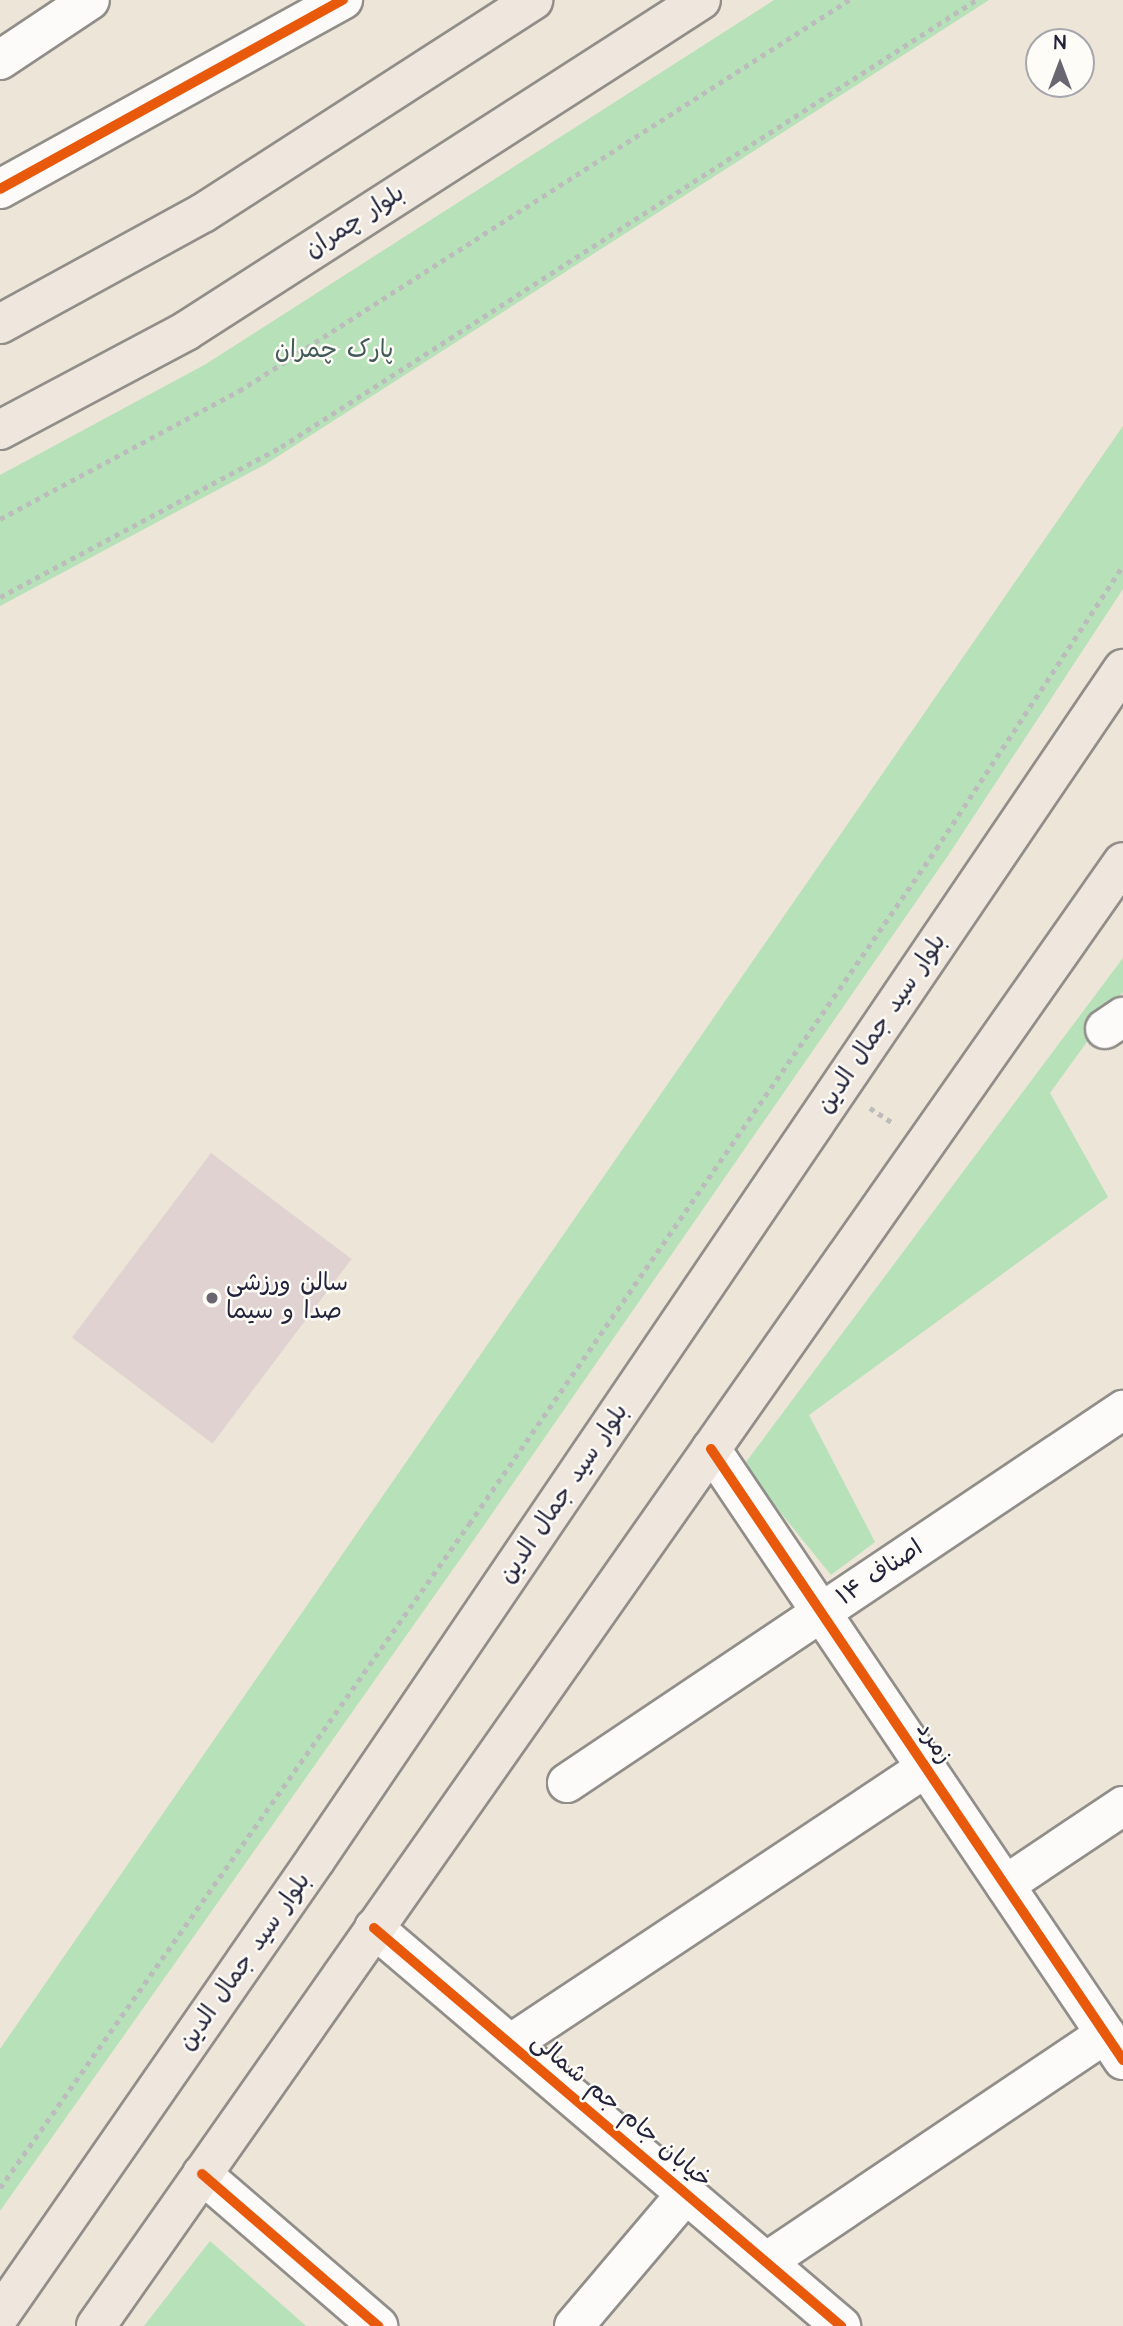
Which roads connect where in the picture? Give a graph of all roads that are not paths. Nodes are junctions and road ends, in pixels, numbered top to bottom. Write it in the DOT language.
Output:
graph roads {
  1 [pos="90,0"];
  2 [pos="343,0"];
  3 [pos="533,0"];
  4 [pos="701,0"];
  5 [pos="0,60"];
  6 [pos="0,189"];
  7 [pos="0,324"];
  8 [pos="0,430"];
  9 [pos="1123,669"];
  10 [pos="1123,862"];
  11 [pos="1123,1410"];
  12 [pos="711,1449"];
  13 [pos="821,1612"];
  14 [pos="926,1768"];
  15 [pos="567,1783"];
  16 [pos="1123,1806"];
  17 [pos="1005,1885"];
  18 [pos="374,1928"];
  19 [pos="510,2044"];
  20 [pos="1114,2047"];
  21 [pos="202,2174"];
  22 [pos="686,2194"];
  23 [pos="766,2262"];
  24 [pos="0,2315"];
  25 [pos="96,2326"];
  26 [pos="379,2326"];
  27 [pos="574,2326"];
  28 [pos="841,2326"];
  1 -- 5 [label="street"];
  2 -- 6 [label="street"];
  3 -- 7 [label="main road"];
  4 -- 8 [label="main road, بلوار چمران"];
  9 -- 24 [label="main road, بلوار سید جمال الدین"];
  10 -- 12 [label="main road"];
  11 -- 13 [label="street, اصناف ۱۴"];
  12 -- 13 [label="street, زمرد"];
  12 -- 18 [label="main road"];
  13 -- 14 [label="street, زمرد"];
  13 -- 15 [label="street, اصناف ۱۴"];
  14 -- 17 [label="street, زمرد"];
  14 -- 19 [label="street"];
  16 -- 17 [label="street"];
  17 -- 20 [label="street, زمرد"];
  18 -- 19 [label="street, خیابان جام جم شمالی"];
  18 -- 21 [label="main road"];
  19 -- 22 [label="street, خیابان جام جم شمالی"];
  20 -- 23 [label="street"];
  21 -- 25 [label="main road"];
  21 -- 26 [label="street"];
  22 -- 23 [label="street, خیابان جام جم شمالی"];
  22 -- 27 [label="street"];
  23 -- 28 [label="street, خیابان جام جم شمالی"];
}
